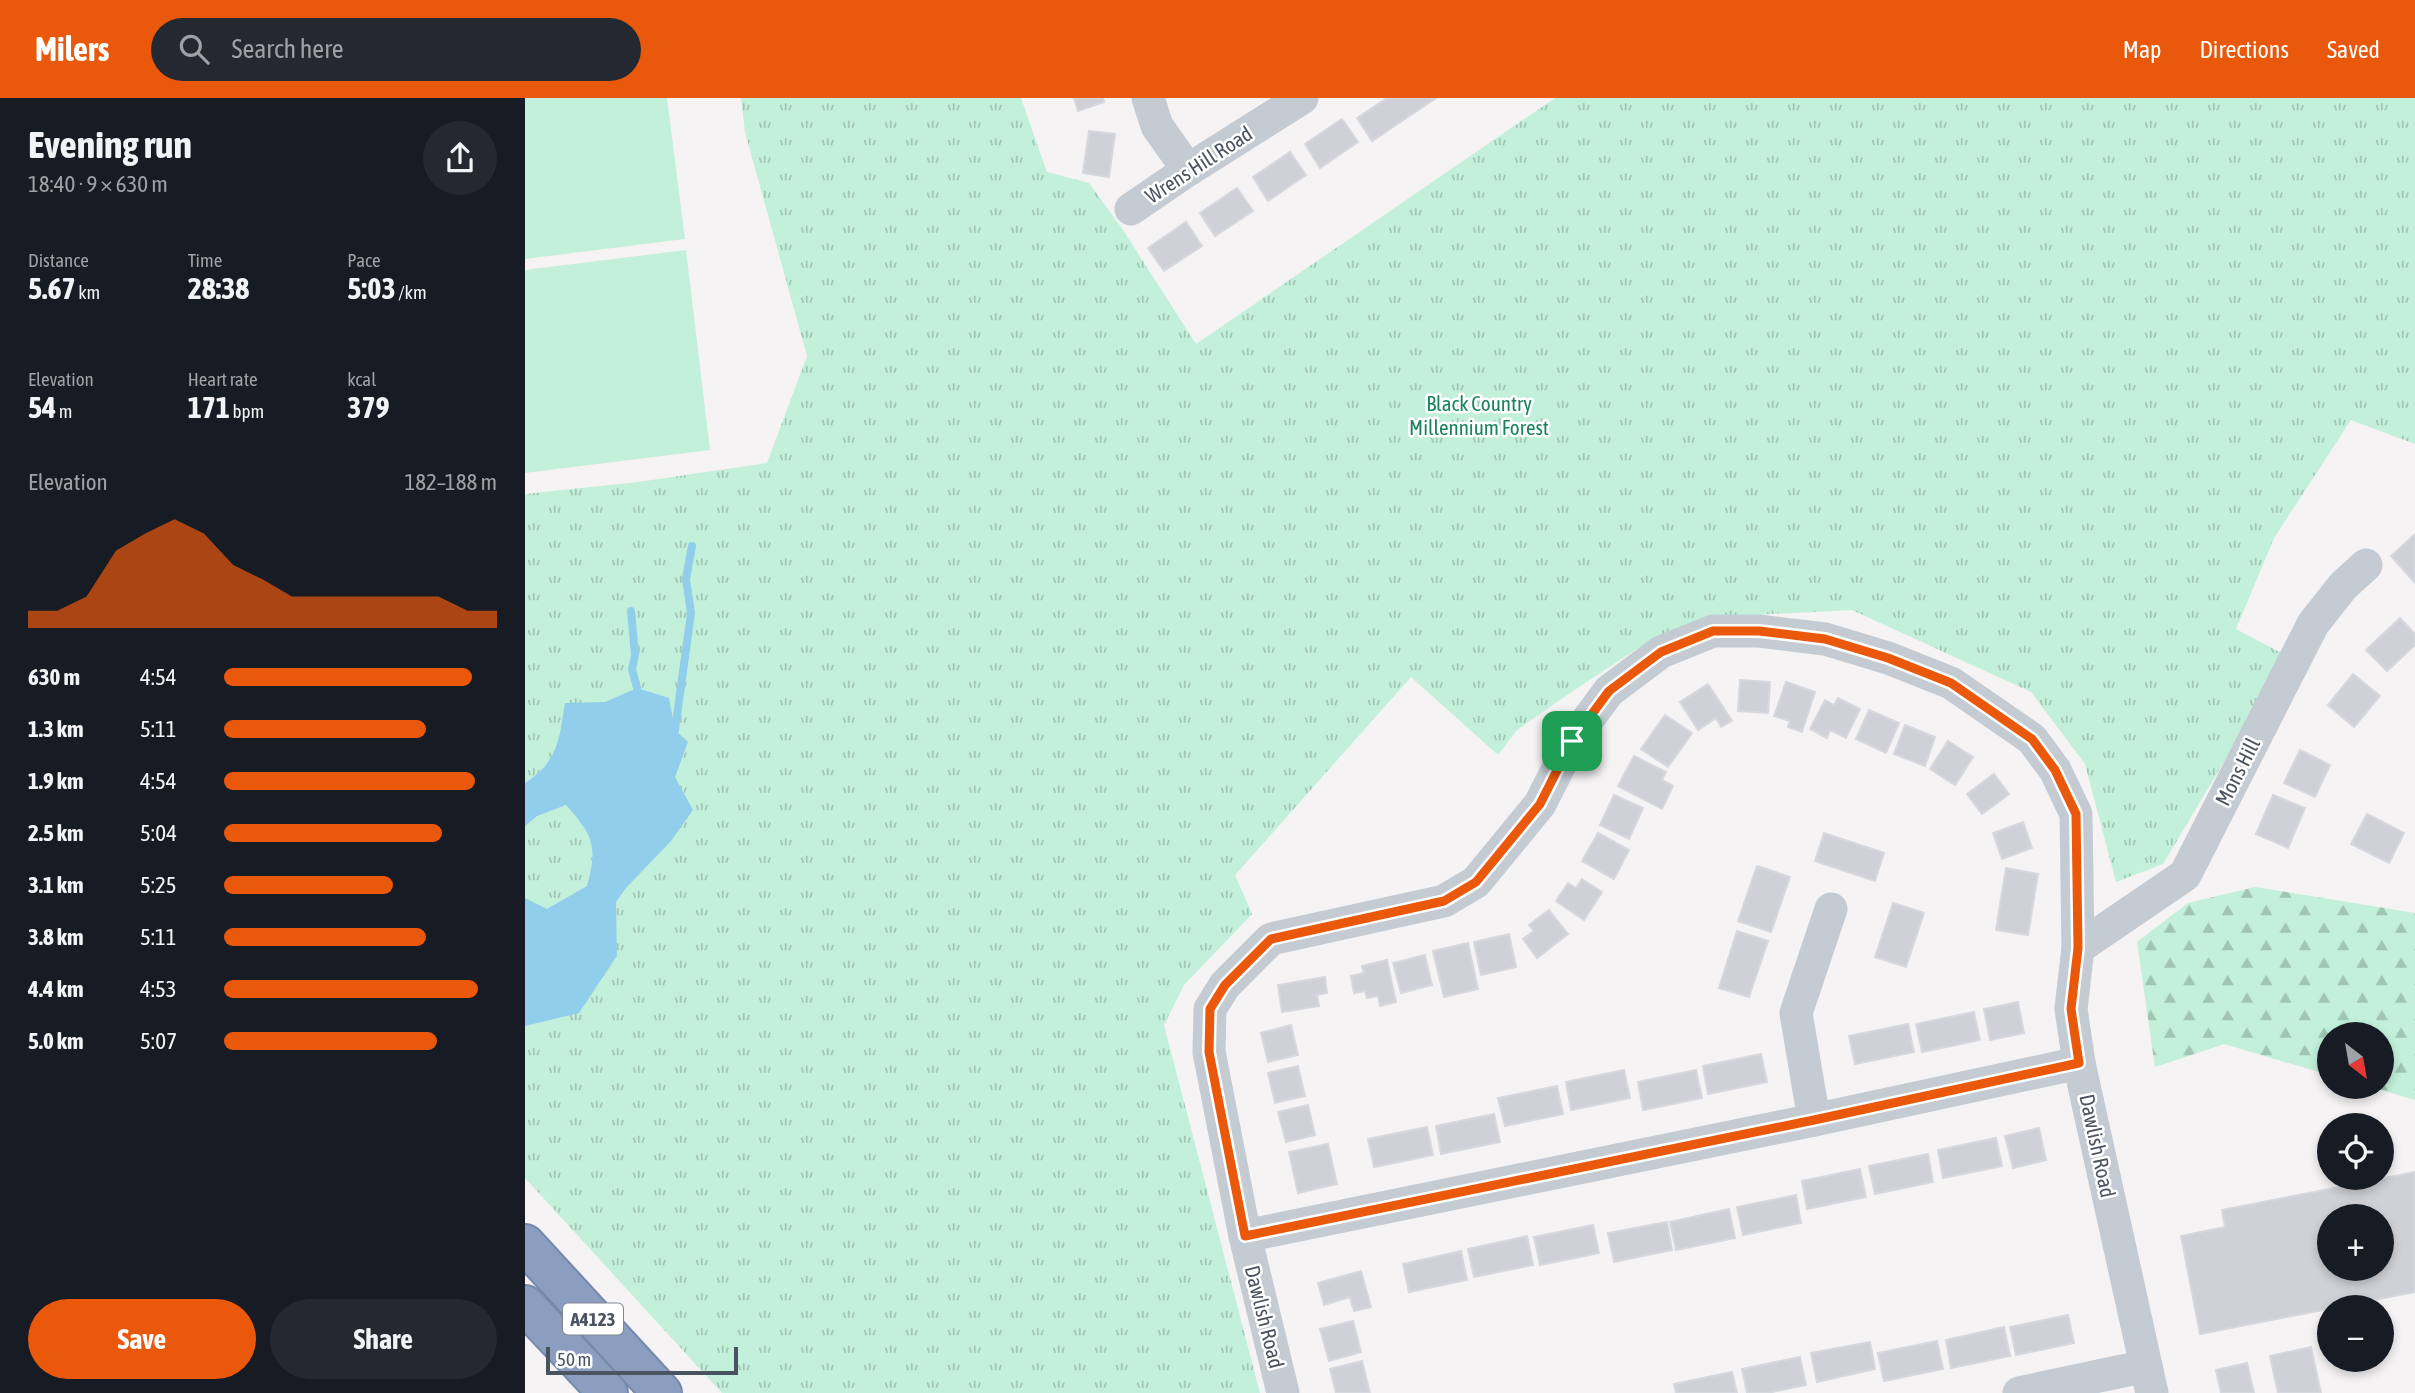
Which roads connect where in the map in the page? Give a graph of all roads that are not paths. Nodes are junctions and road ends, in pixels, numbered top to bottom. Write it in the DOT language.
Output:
graph roads {
  1 [pos="1148,98"];
  2 [pos="1302,98"];
  3 [pos="1188,170"];
  4 [pos="1131,209"];
  5 [pos="2366,565"];
  6 [pos="1831,909"];
  7 [pos="2078,948"];
  8 [pos="2079,1063"];
  9 [pos="1814,1120"];
  10 [pos="1245,1236"];
  11 [pos="525,1244"];
  12 [pos="525,1305"];
  13 [pos="2149,1380"];
  14 [pos="608,1393"];
  15 [pos="662,1393"];
  16 [pos="1283,1393"];
  17 [pos="2019,1393"];
  1 -- 3 [label="street"];
  2 -- 3 [label="street, Wrens Hill Road"];
  3 -- 4 [label="street, Wrens Hill Road"];
  5 -- 7 [label="street, Mons Hill"];
  6 -- 9 [label="street"];
  7 -- 8 [label="street, Dawlish Road"];
  7 -- 10 [label="street, Dawlish Road"];
  8 -- 9 [label="street"];
  8 -- 13 [label="street, Dawlish Road"];
  9 -- 10 [label="street"];
  10 -- 16 [label="street, Dawlish Road"];
  11 -- 15 [label="highway, A4123"];
  12 -- 14 [label="highway, A4123"];
  13 -- 17 [label="street"];
}
